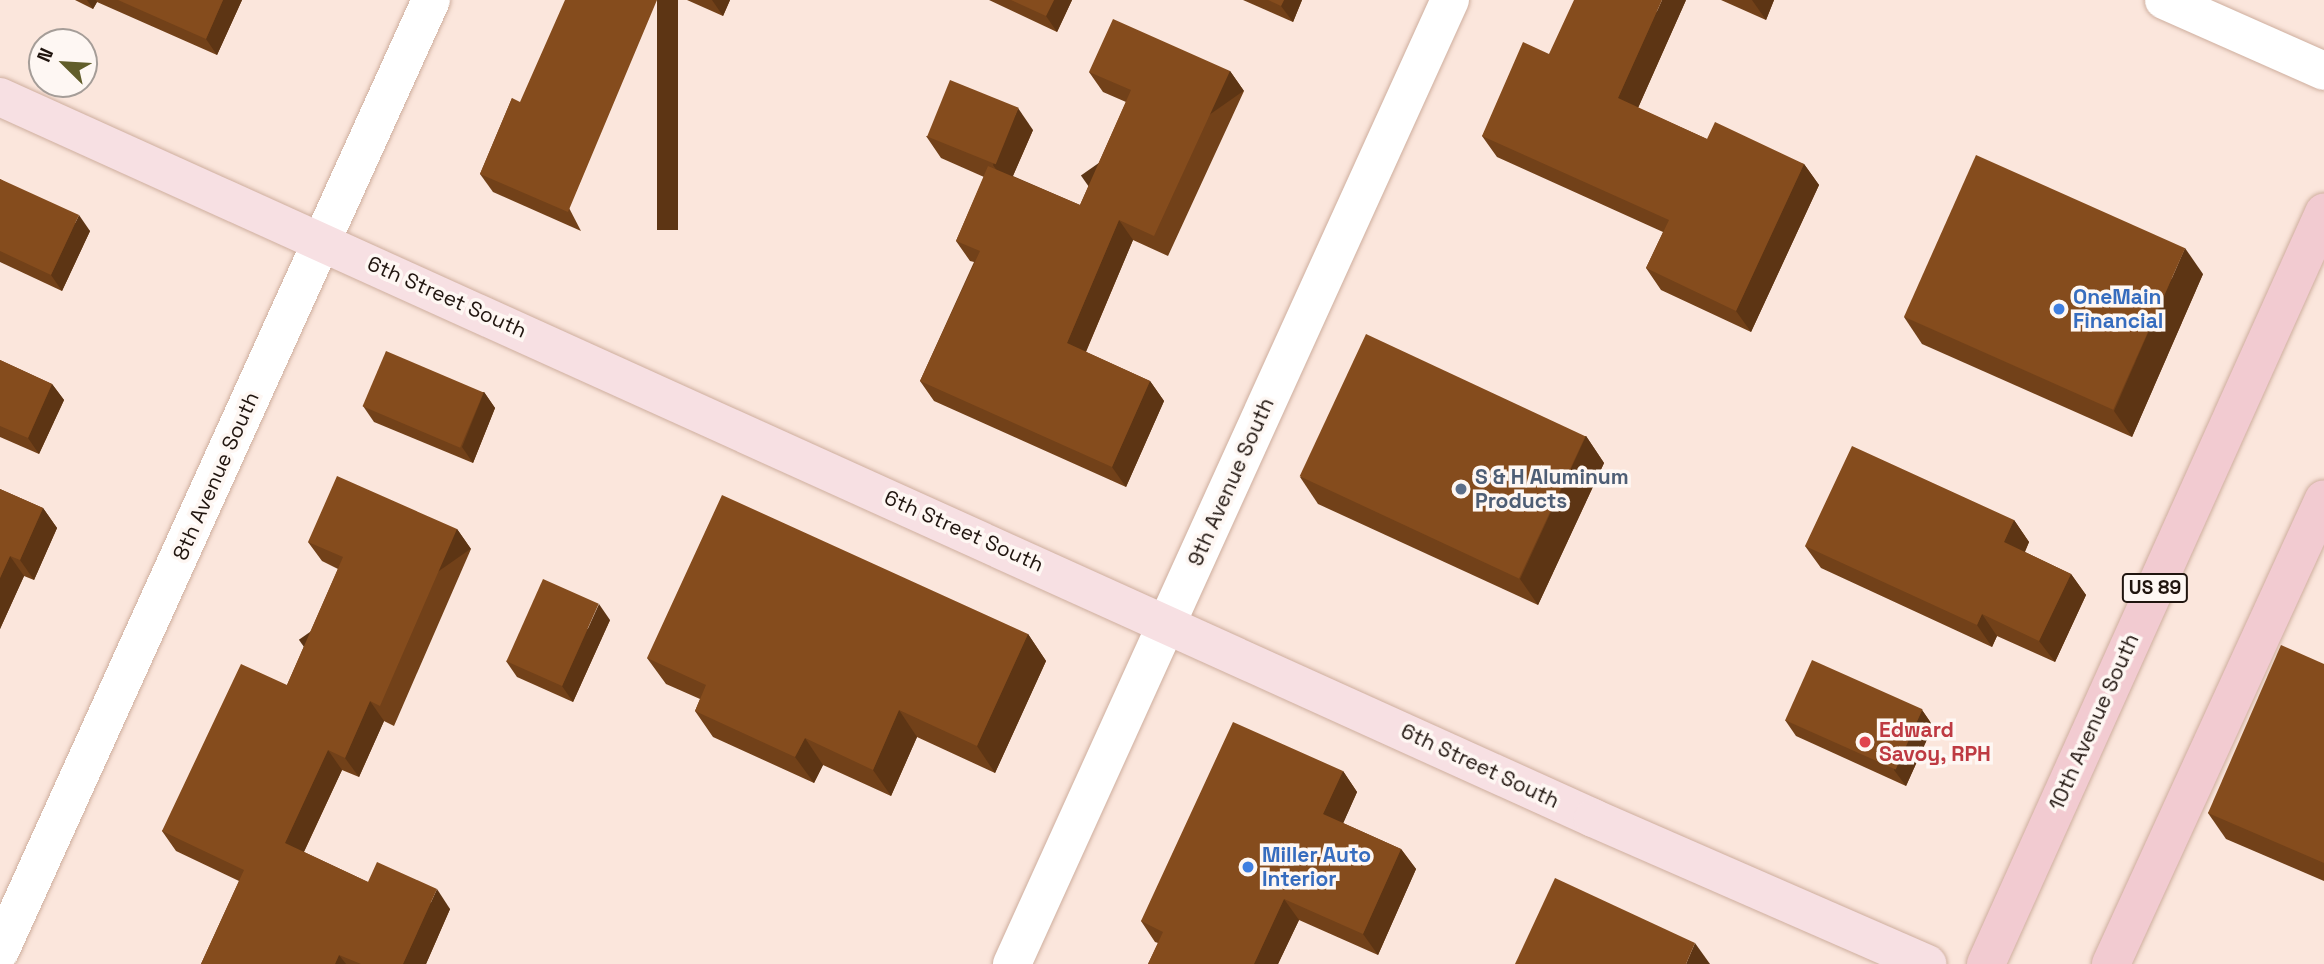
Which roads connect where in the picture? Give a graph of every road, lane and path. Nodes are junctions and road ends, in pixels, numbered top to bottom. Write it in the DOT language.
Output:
graph roads {
  1 [pos="431,0"];
  2 [pos="1450,0"];
  3 [pos="2164,0"];
  4 [pos="2324,71"];
  5 [pos="0,97"];
  6 [pos="2324,213"];
  7 [pos="322,240"];
  8 [pos="2324,499"];
  9 [pos="1167,623"];
  10 [pos="0,951"];
  11 [pos="1012,964"];
  12 [pos="1927,964"];
  13 [pos="1986,964"];
  14 [pos="2111,964"];
  1 -- 7 [label="street, 8th Avenue South"];
  2 -- 9 [label="street, 9th Avenue South"];
  3 -- 4 [label="street"];
  5 -- 7 [label="main road, 6th Street South"];
  6 -- 13 [label="highway, 10th Avenue South / US 89"];
  7 -- 9 [label="main road, 6th Street South"];
  7 -- 10 [label="street, 8th Avenue South"];
  8 -- 14 [label="highway"];
  9 -- 11 [label="street, 9th Avenue South"];
  9 -- 12 [label="main road, 6th Street South"];
}
